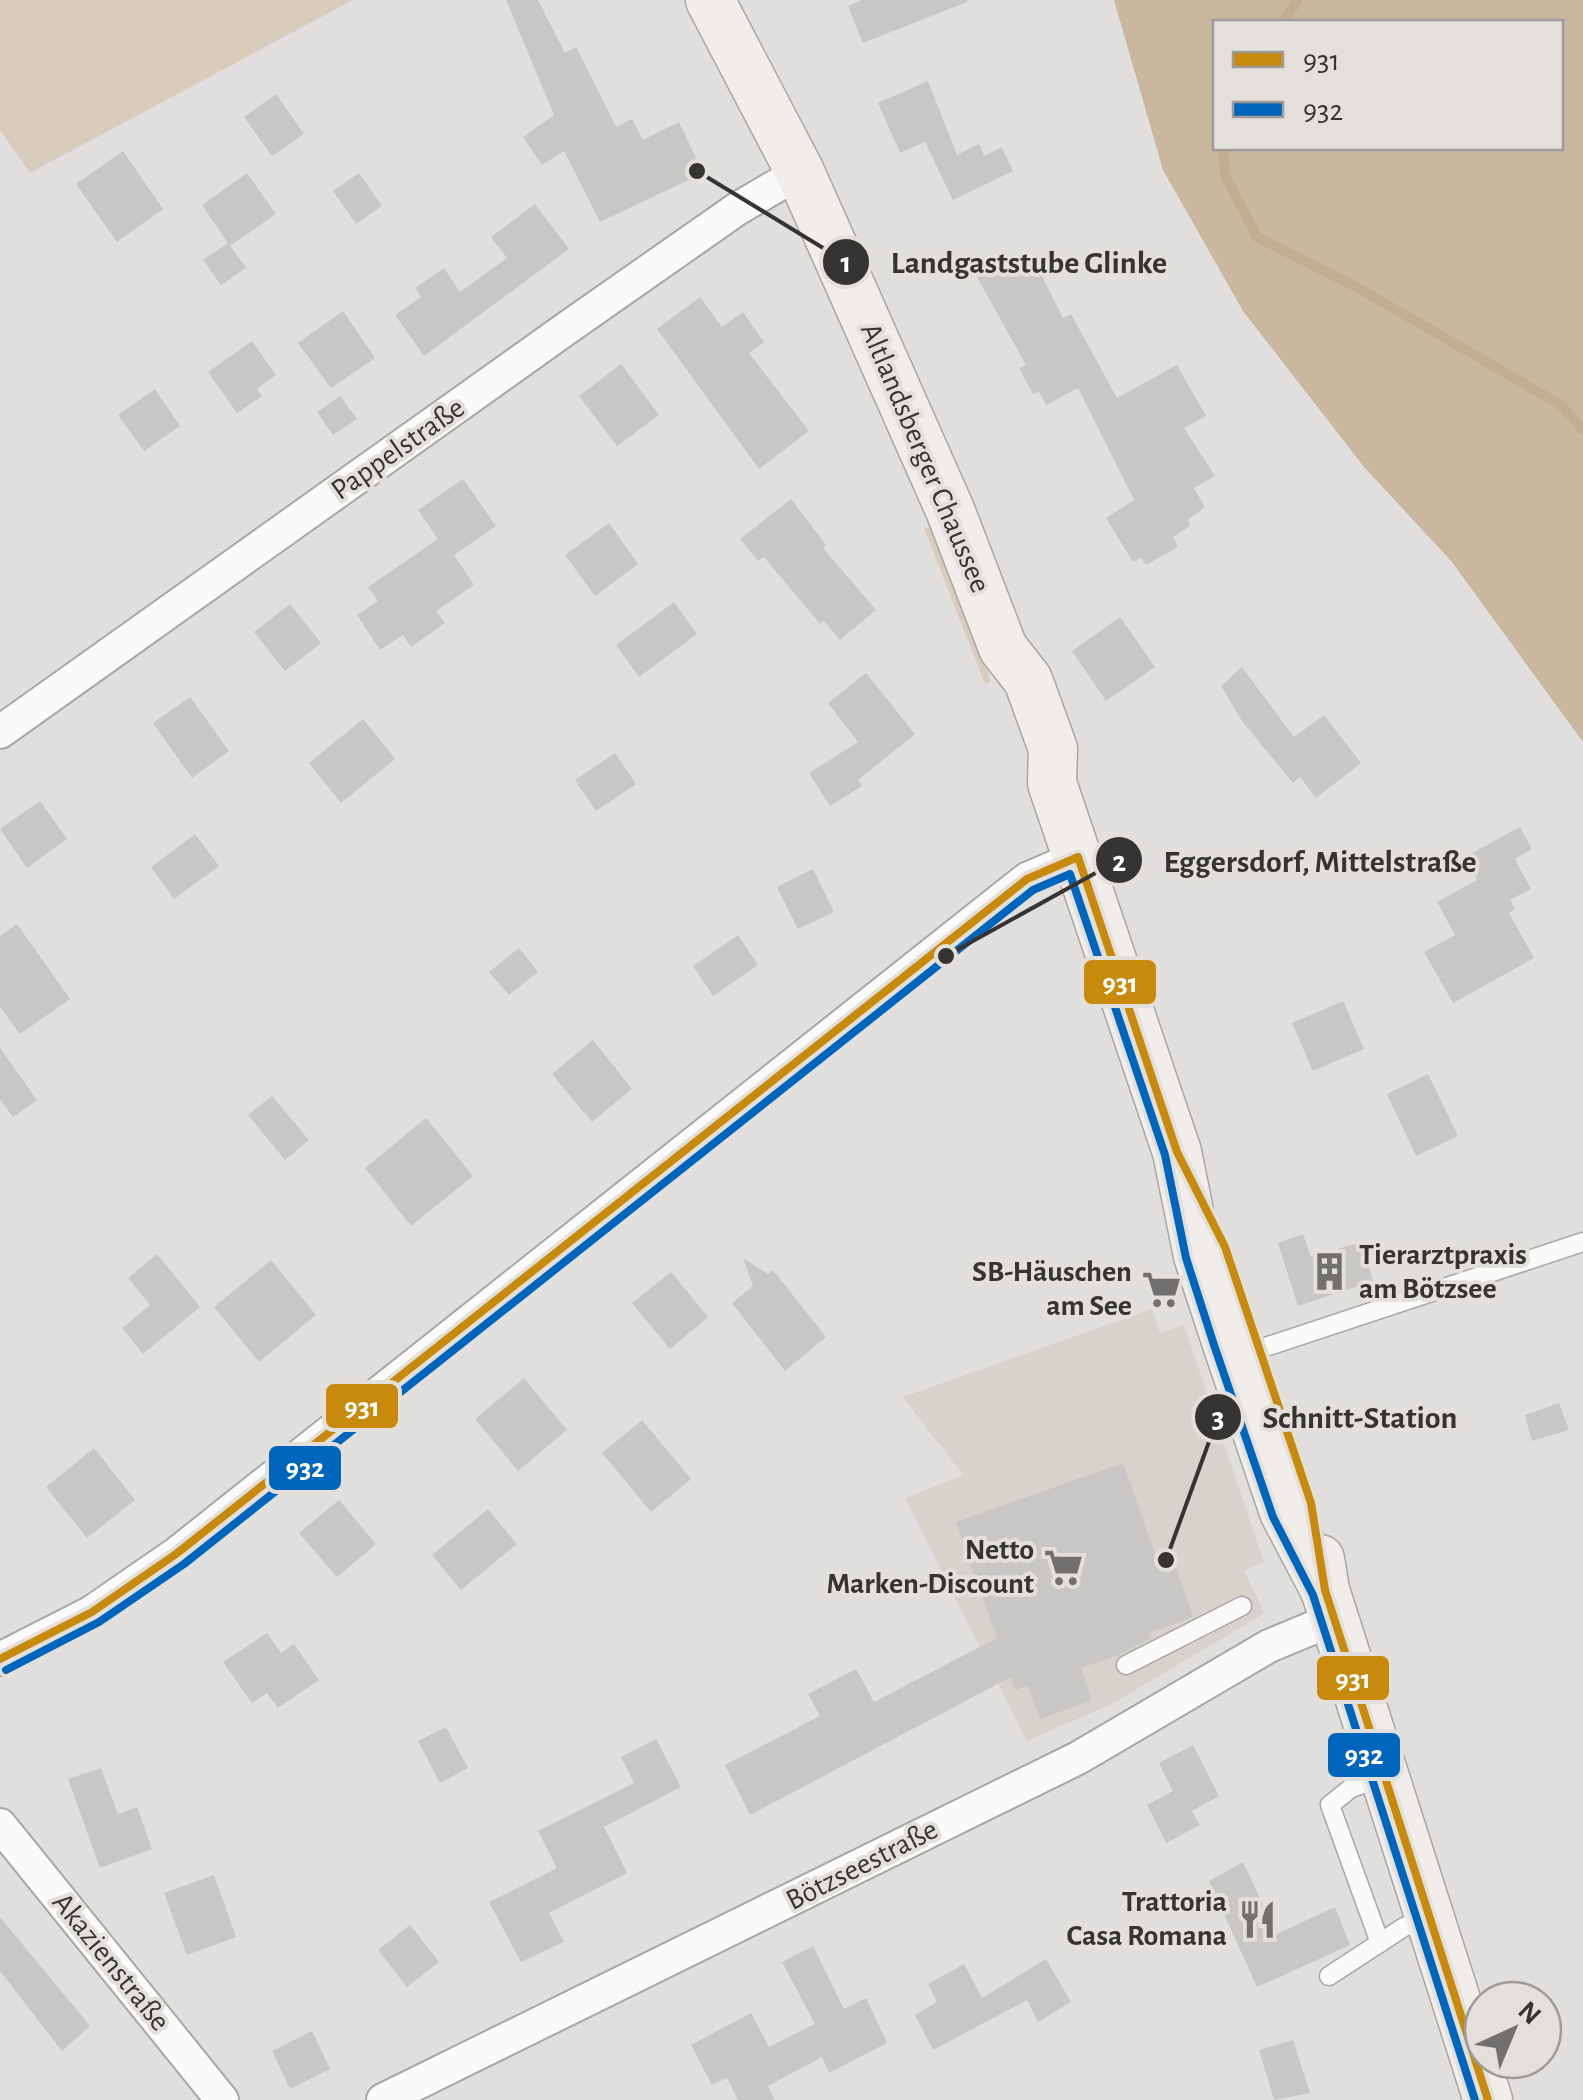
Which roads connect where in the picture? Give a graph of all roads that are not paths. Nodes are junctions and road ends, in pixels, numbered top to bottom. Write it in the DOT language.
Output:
graph roads {
  1 [pos="710,0"];
  2 [pos="800,172"];
  3 [pos="0,732"];
  4 [pos="1078,857"];
  5 [pos="1583,1242"];
  6 [pos="1245,1353"];
  7 [pos="1330,1604"];
  8 [pos="1242,1606"];
  9 [pos="0,1659"];
  10 [pos="1126,1664"];
  11 [pos="1387,1776"];
  12 [pos="0,1825"];
  13 [pos="1432,1917"];
  14 [pos="1380,1943"];
  15 [pos="1329,1976"];
  16 [pos="222,2100"];
  17 [pos="383,2100"];
  18 [pos="1488,2100"];
  1 -- 2 [label="main road, Altlandsberger Chaussee"];
  2 -- 3 [label="street, Pappelstraße"];
  2 -- 4 [label="main road, Altlandsberger Chaussee"];
  4 -- 6 [label="main road, Altlandsberger Chaussee"];
  4 -- 9 [label="street"];
  5 -- 6 [label="lane"];
  6 -- 7 [label="main road, Altlandsberger Chaussee"];
  7 -- 11 [label="main road, Altlandsberger Chaussee"];
  7 -- 17 [label="street, Bötzseestraße"];
  8 -- 10 [label="lane"];
  11 -- 13 [label="main road, Altlandsberger Chaussee"];
  11 -- 14 [label="lane"];
  12 -- 16 [label="street, Akazienstraße"];
  13 -- 14 [label="lane"];
  13 -- 18 [label="main road, Altlandsberger Chaussee"];
  14 -- 15 [label="lane"];
}
